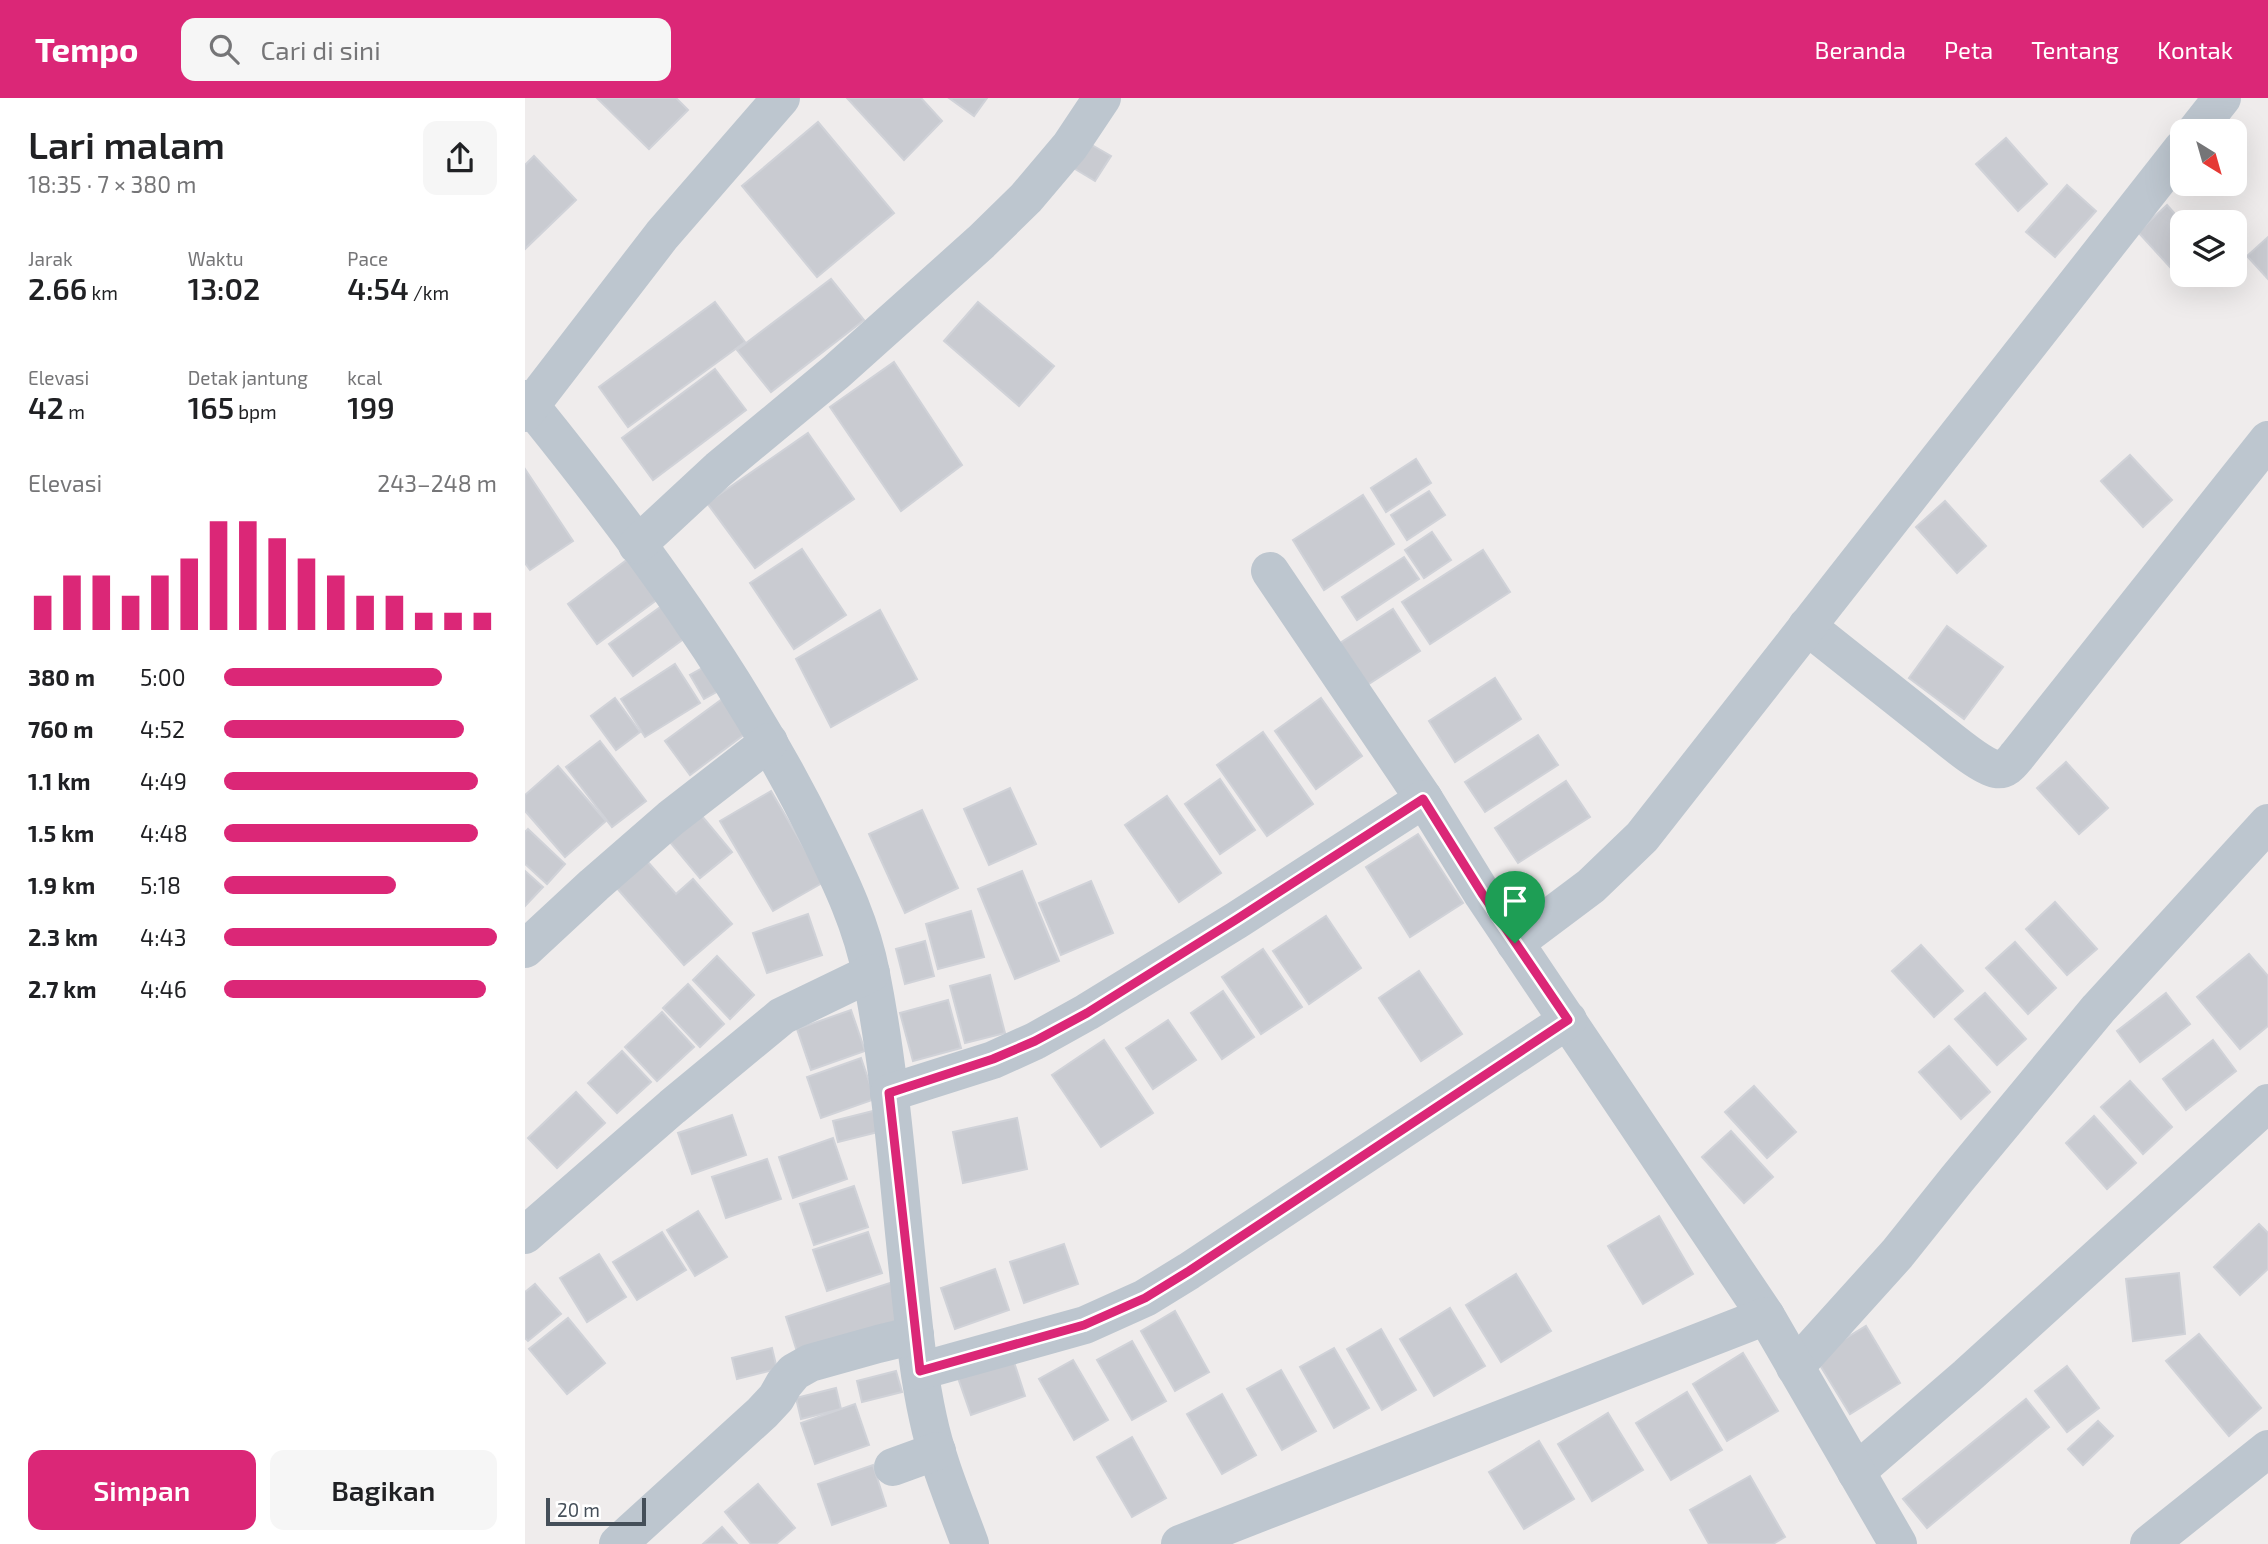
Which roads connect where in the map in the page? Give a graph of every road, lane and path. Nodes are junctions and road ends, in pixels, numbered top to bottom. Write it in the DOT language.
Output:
graph roads {
  1 [pos="781,98"];
  2 [pos="1102,98"];
  3 [pos="2222,98"];
  4 [pos="2205,119"];
  5 [pos="2170,164"];
  6 [pos="527,406"];
  7 [pos="2268,440"];
  8 [pos="638,545"];
  9 [pos="1270,571"];
  10 [pos="1807,626"];
  11 [pos="768,742"];
  12 [pos="1423,799"];
  13 [pos="2268,823"];
  14 [pos="1515,943"];
  15 [pos="525,949"];
  16 [pos="871,973"];
  17 [pos="1568,1020"];
  18 [pos="889,1093"];
  19 [pos="2268,1103"];
  20 [pos="525,1235"];
  21 [pos="1766,1316"];
  22 [pos="918,1353"];
  23 [pos="1795,1367"];
  24 [pos="2268,1449"];
  25 [pos="937,1451"];
  26 [pos="893,1467"];
  27 [pos="1856,1472"];
  28 [pos="1885,1540"];
  29 [pos="618,1544"];
  30 [pos="970,1544"];
  31 [pos="1180,1544"];
  32 [pos="2149,1544"];
  1 -- 6 [label="street"];
  2 -- 8 [label="street"];
  3 -- 4 [label="street"];
  5 -- 10 [label="street"];
  6 -- 8 [label="street"];
  7 -- 10 [label="street"];
  8 -- 11 [label="street"];
  9 -- 12 [label="street"];
  10 -- 14 [label="street"];
  11 -- 15 [label="street"];
  11 -- 16 [label="street"];
  12 -- 14 [label="street"];
  12 -- 18 [label="street"];
  13 -- 23 [label="street"];
  14 -- 17 [label="street"];
  16 -- 18 [label="street"];
  16 -- 20 [label="street"];
  17 -- 21 [label="street"];
  17 -- 22 [label="street"];
  18 -- 22 [label="street"];
  19 -- 27 [label="street"];
  21 -- 23 [label="street"];
  21 -- 31 [label="street"];
  22 -- 25 [label="street"];
  22 -- 29 [label="street"];
  23 -- 27 [label="street"];
  24 -- 32 [label="street"];
  25 -- 26 [label="street"];
  25 -- 30 [label="street"];
  27 -- 28 [label="street"];
}
